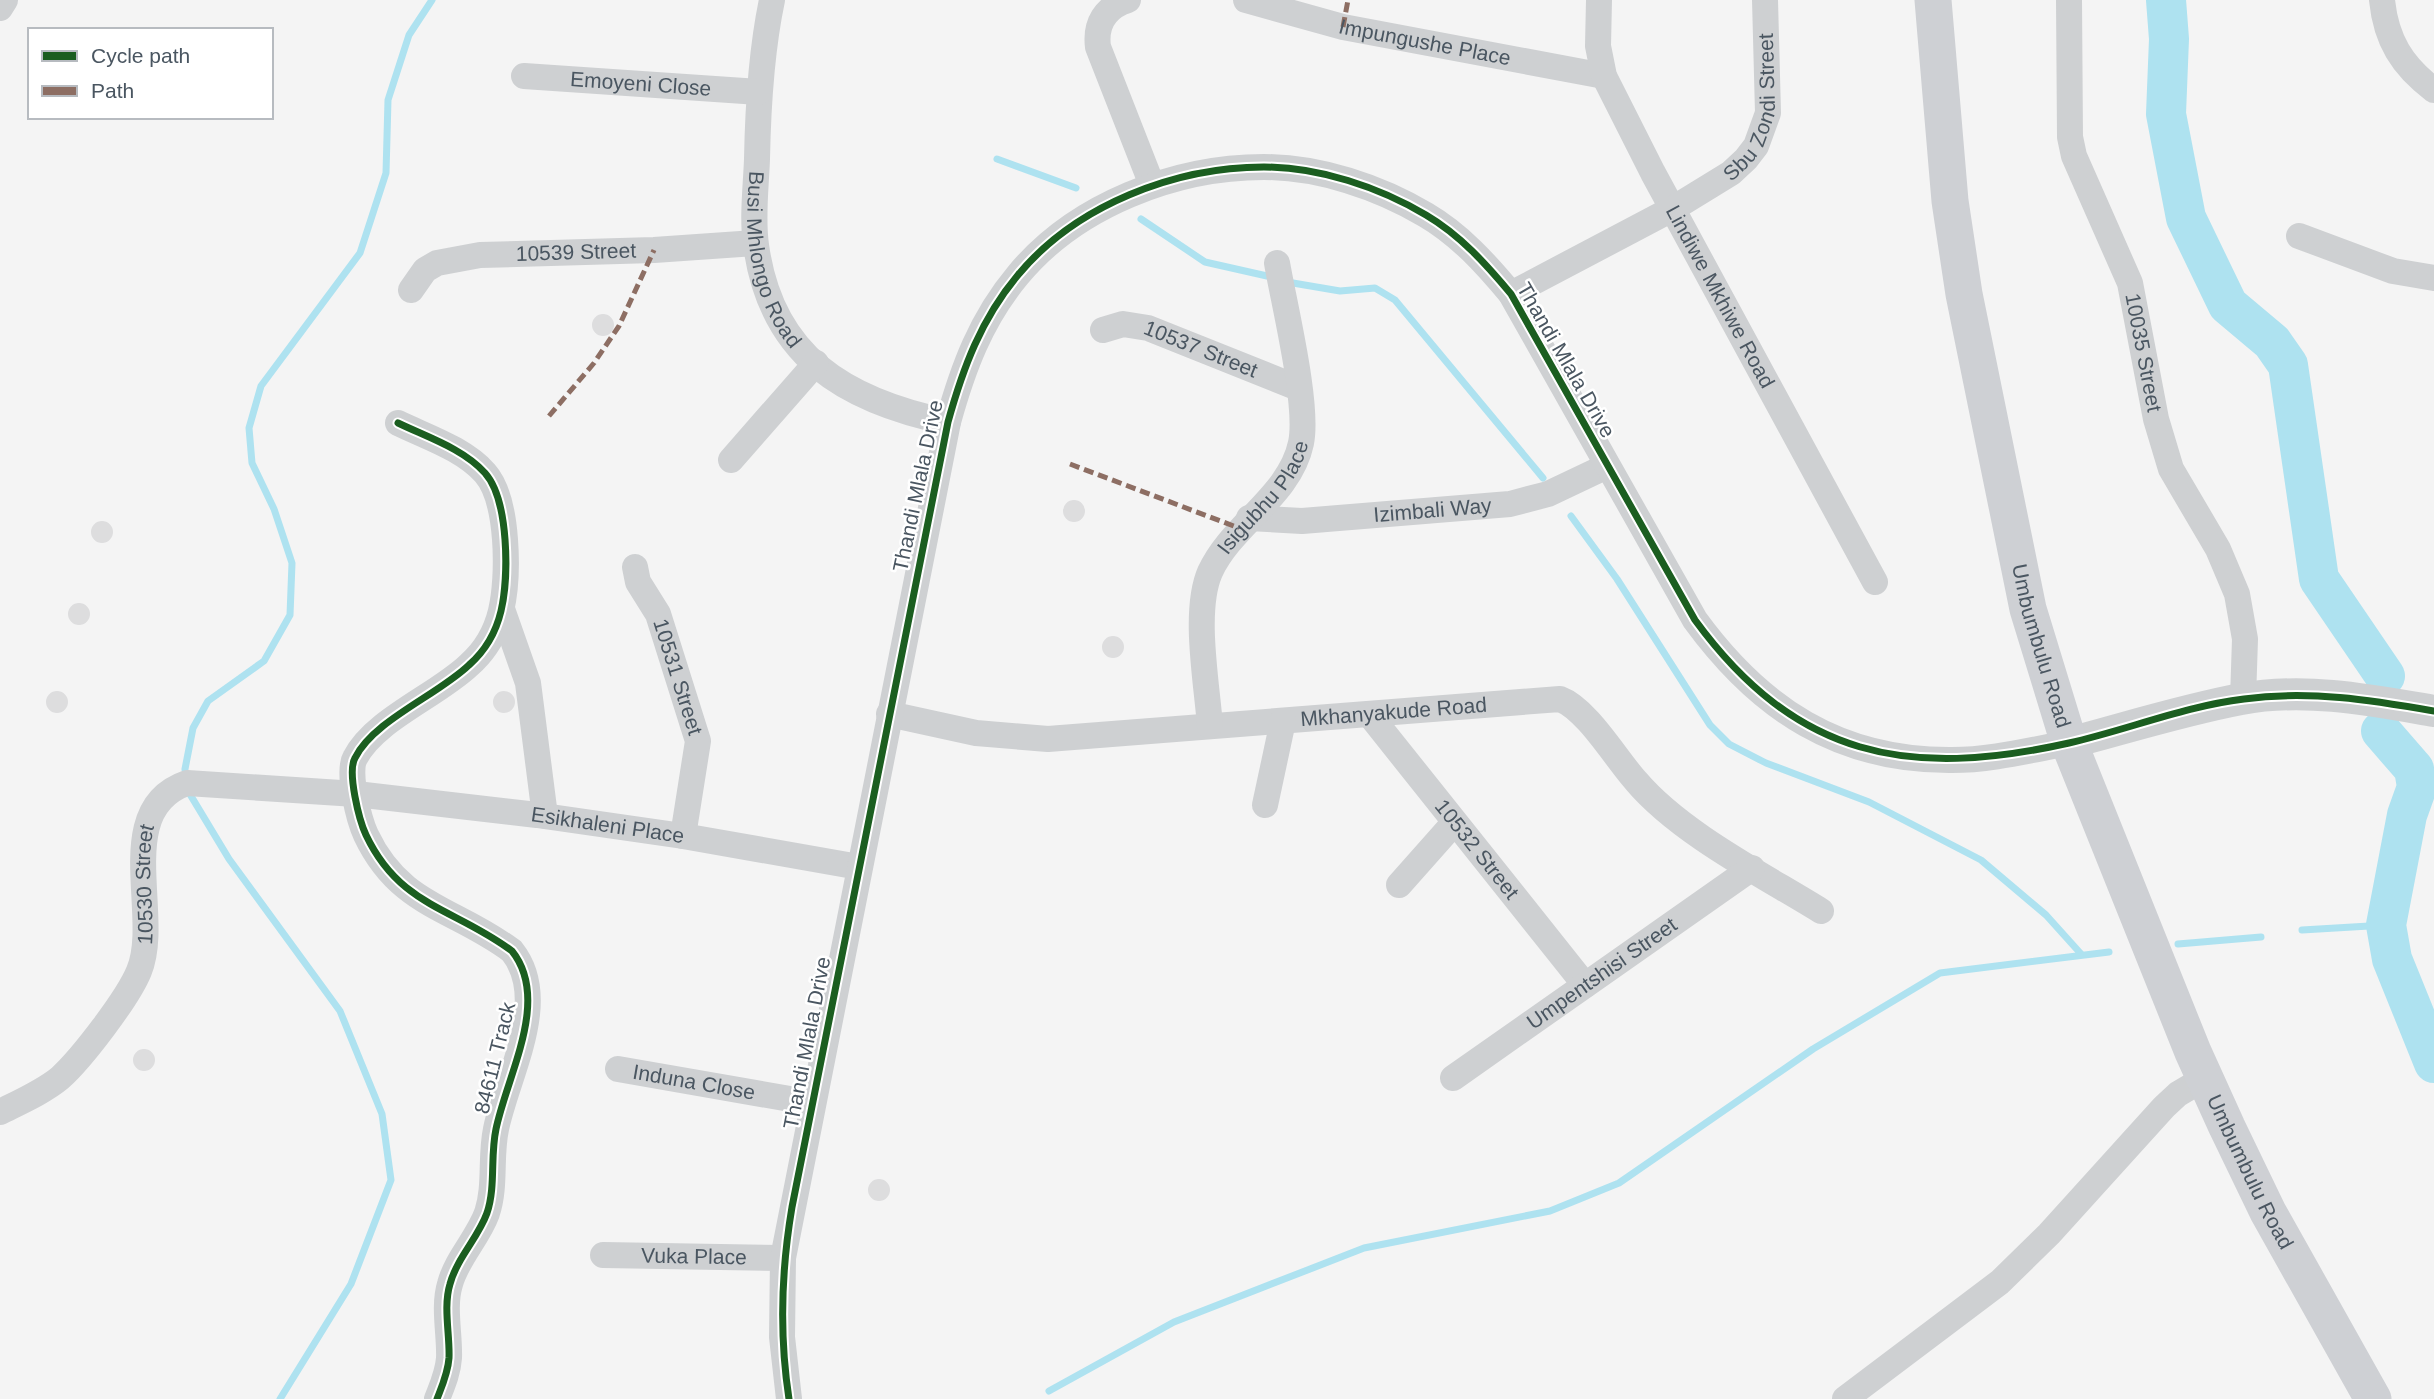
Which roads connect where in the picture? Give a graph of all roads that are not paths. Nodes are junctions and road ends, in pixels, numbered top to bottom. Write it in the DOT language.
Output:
graph roads {
  1 [pos="5,0"];
  2 [pos="772,0"];
  3 [pos="1128,0"];
  4 [pos="1246,0"];
  5 [pos="1599,0"];
  6 [pos="1765,0"];
  7 [pos="1933,0"];
  8 [pos="2069,0"];
  9 [pos="2382,0"];
  10 [pos="0,8"];
  11 [pos="524,76"];
  12 [pos="1604,76"];
  13 [pos="2434,90"];
  14 [pos="759,92"];
  15 [pos="1152,185"];
  16 [pos="1674,208"];
  17 [pos="2299,236"];
  18 [pos="755,243"];
  19 [pos="1277,263"];
  20 [pos="2434,278"];
  21 [pos="411,290"];
  22 [pos="1511,294"];
  23 [pos="1103,330"];
  24 [pos="816,363"];
  25 [pos="1298,388"];
  26 [pos="948,422"];
  27 [pos="398,424"];
  28 [pos="731,460"];
  29 [pos="1607,466"];
  30 [pos="1249,518"];
  31 [pos="635,567"];
  32 [pos="1875,582"];
  33 [pos="502,609"];
  34 [pos="2242,699"];
  35 [pos="2434,711"];
  36 [pos="890,714"];
  37 [pos="1369,714"];
  38 [pos="1283,721"];
  39 [pos="1210,726"];
  40 [pos="2068,743"];
  41 [pos="356,794"];
  42 [pos="1265,805"];
  43 [pos="545,816"];
  44 [pos="1454,823"];
  45 [pos="683,836"];
  46 [pos="859,867"];
  47 [pos="1752,868"];
  48 [pos="1399,885"];
  49 [pos="1821,911"];
  50 [pos="1585,985"];
  51 [pos="618,1069"];
  52 [pos="1453,1078"];
  53 [pos="2205,1078"];
  54 [pos="813,1103"];
  55 [pos="0,1112"];
  56 [pos="603,1255"];
  57 [pos="783,1258"];
  58 [pos="437,1399"];
  59 [pos="789,1399"];
  60 [pos="1845,1399"];
  61 [pos="2372,1399"];
  1 -- 10 [label="street"];
  2 -- 14 [label="street, Busi Mhlongo Road"];
  3 -- 15 [label="street"];
  4 -- 12 [label="street, Impungushe Place"];
  5 -- 12 [label="street, Lindiwe Mkhiwe Road"];
  6 -- 16 [label="street, Sbu Zondi Street"];
  7 -- 40 [label="main road, Umbumbulu Road"];
  8 -- 34 [label="street, 10035 Street"];
  9 -- 13 [label="street"];
  11 -- 14 [label="street, Emoyeni Close"];
  12 -- 16 [label="street, Lindiwe Mkhiwe Road"];
  14 -- 18 [label="street, Busi Mhlongo Road"];
  15 -- 22 [label="street, Thandi Mlala Drive"];
  15 -- 26 [label="street, Thandi Mlala Drive"];
  16 -- 22 [label="street, Sbu Zondi Street"];
  16 -- 32 [label="street, Lindiwe Mkhiwe Road"];
  17 -- 20 [label="street"];
  18 -- 21 [label="street, 10539 Street"];
  18 -- 24 [label="street, Busi Mhlongo Road"];
  19 -- 25 [label="street, Isigubhu Place"];
  22 -- 29 [label="street, Thandi Mlala Drive"];
  23 -- 25 [label="street, 10537 Street"];
  24 -- 26 [label="street, Busi Mhlongo Road"];
  24 -- 28 [label="street"];
  25 -- 30 [label="street, Isigubhu Place"];
  26 -- 36 [label="street, Thandi Mlala Drive"];
  27 -- 33 [label="street"];
  29 -- 30 [label="street, Izimbali Way"];
  29 -- 40 [label="street, Thandi Mlala Drive"];
  30 -- 39 [label="street, Isigubhu Place"];
  31 -- 45 [label="street, 10531 Street"];
  33 -- 41 [label="street, 84611 Track"];
  33 -- 43 [label="street"];
  34 -- 35 [label="street"];
  34 -- 40 [label="street"];
  36 -- 39 [label="street, Mkhanyakude Road"];
  36 -- 46 [label="street, Thandi Mlala Drive"];
  37 -- 38 [label="street, Mkhanyakude Road"];
  37 -- 44 [label="street, 10532 Street"];
  37 -- 47 [label="street, Mkhanyakude Road"];
  38 -- 39 [label="street, Mkhanyakude Road"];
  38 -- 42 [label="street"];
  40 -- 53 [label="main road, Umbumbulu Road"];
  41 -- 43 [label="street, Esikhaleni Place"];
  41 -- 55 [label="street, 10530 Street"];
  41 -- 58 [label="street, 84611 Track"];
  43 -- 45 [label="street, Esikhaleni Place"];
  44 -- 48 [label="street"];
  44 -- 50 [label="street, 10532 Street"];
  45 -- 46 [label="street, Esikhaleni Place"];
  46 -- 54 [label="street, Thandi Mlala Drive"];
  47 -- 49 [label="street, Mkhanyakude Road"];
  47 -- 50 [label="street, Umpentshisi Street"];
  50 -- 52 [label="street, Umpentshisi Street"];
  51 -- 54 [label="street, Induna Close"];
  53 -- 60 [label="street"];
  53 -- 61 [label="main road, Umbumbulu Road"];
  54 -- 57 [label="street, Thandi Mlala Drive"];
  56 -- 57 [label="street, Vuka Place"];
  57 -- 59 [label="street, Thandi Mlala Drive"];
}
